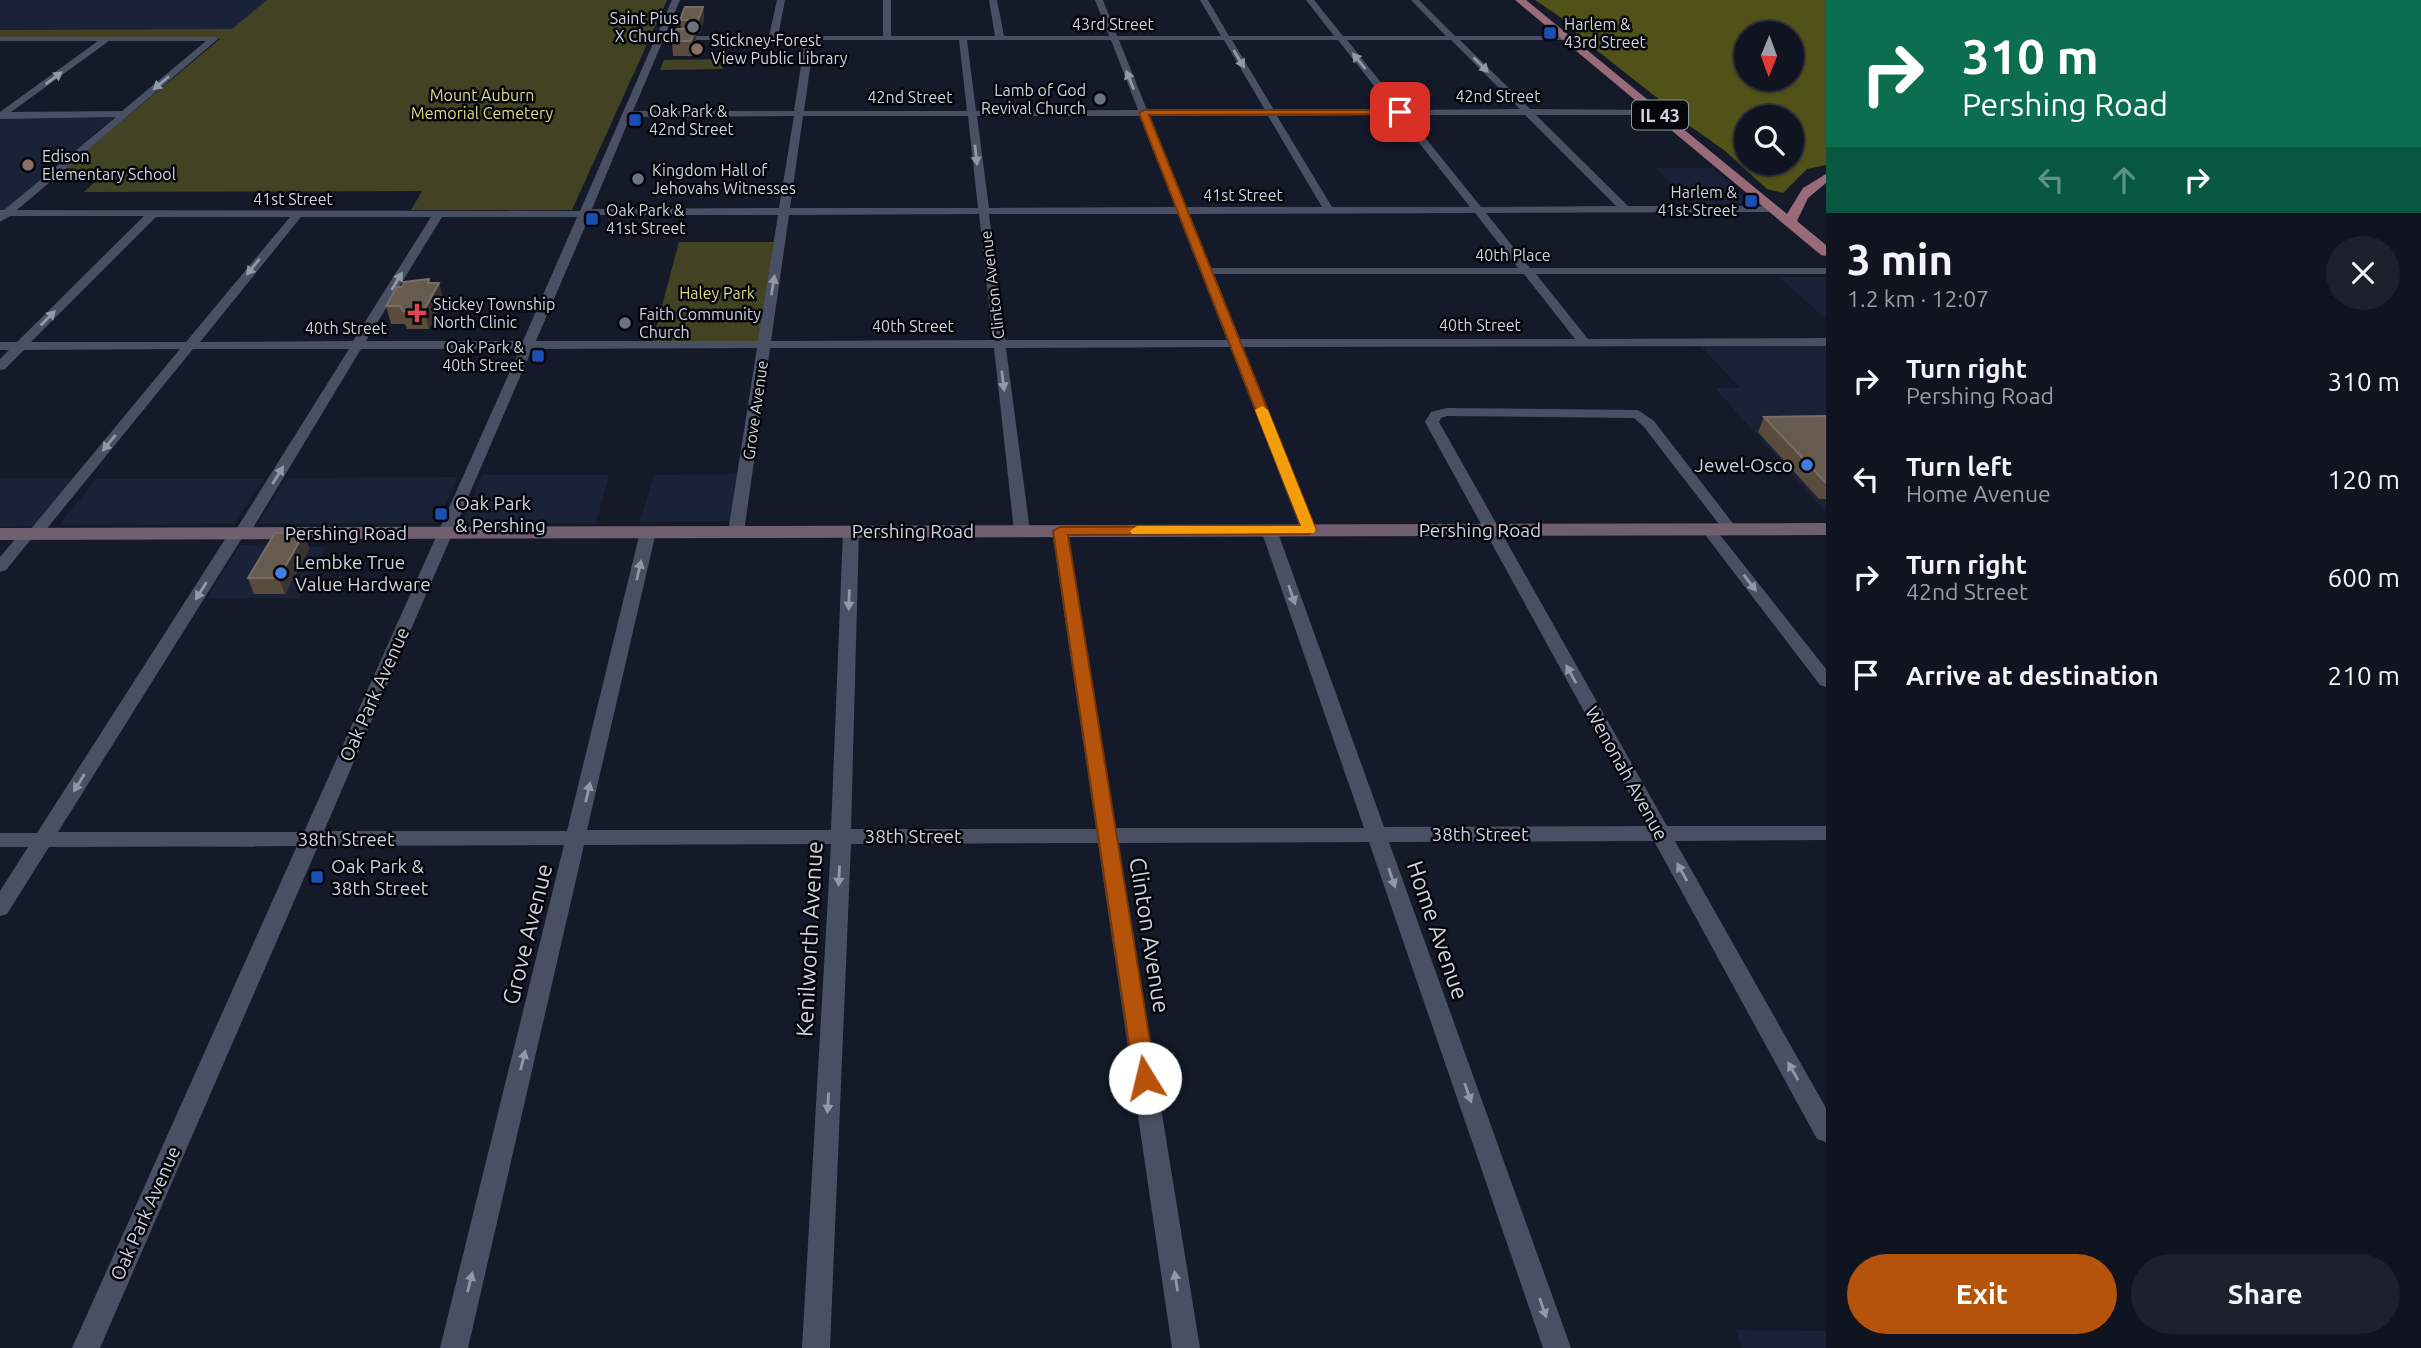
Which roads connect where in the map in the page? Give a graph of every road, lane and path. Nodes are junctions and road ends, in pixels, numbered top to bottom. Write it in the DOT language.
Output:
graph roads {
  1 [pos="676,0"];
  2 [pos="781,0"];
  3 [pos="887,0"];
  4 [pos="993,0"];
  5 [pos="1099,0"];
  6 [pos="1204,0"];
  7 [pos="1310,0"];
  8 [pos="1415,0"];
  9 [pos="1520,0"];
  10 [pos="660,38"];
  11 [pos="773,38"];
  12 [pos="810,38"];
  13 [pos="887,38"];
  14 [pos="963,38"];
  15 [pos="1000,38"];
  16 [pos="1114,38"];
  17 [pos="1227,38"];
  18 [pos="1340,38"];
  19 [pos="1453,38"];
  20 [pos="1565,38"];
  21 [pos="107,39"];
  22 [pos="0,40"];
  23 [pos="1400,112"];
  24 [pos="1528,112"];
  25 [pos="1655,112"];
  26 [pos="799,113"];
  27 [pos="972,113"];
  28 [pos="1144,113"];
  29 [pos="1271,113"];
  30 [pos="124,114"];
  31 [pos="627,114"];
  32 [pos="1,115"];
  33 [pos="1826,178"];
  34 [pos="1754,192"];
  35 [pos="1800,197"];
  36 [pos="1625,209"];
  37 [pos="1775,209"];
  38 [pos="1329,210"];
  39 [pos="1478,210"];
  40 [pos="983,211"];
  41 [pos="1182,211"];
  42 [pos="784,212"];
  43 [pos="586,213"];
  44 [pos="438,214"];
  45 [pos="2,215"];
  46 [pos="152,215"];
  47 [pos="297,215"];
  48 [pos="1790,222"];
  49 [pos="1826,252"];
  50 [pos="1824,270"];
  51 [pos="1206,271"];
  52 [pos="1527,271"];
  53 [pos="1584,342"];
  54 [pos="1826,342"];
  55 [pos="1235,343"];
  56 [pos="764,344"];
  57 [pos="999,344"];
  58 [pos="190,345"];
  59 [pos="359,345"];
  60 [pos="529,345"];
  61 [pos="0,346"];
  62 [pos="20,346"];
  63 [pos="0,366"];
  64 [pos="1708,529"];
  65 [pos="1730,529"];
  66 [pos="1826,529"];
  67 [pos="1269,530"];
  68 [pos="1309,530"];
  69 [pos="1491,530"];
  70 [pos="851,531"];
  71 [pos="1022,531"];
  72 [pos="1060,531"];
  73 [pos="648,532"];
  74 [pos="737,532"];
  75 [pos="240,533"];
  76 [pos="445,533"];
  77 [pos="0,534"];
  78 [pos="31,534"];
  79 [pos="0,567"];
  80 [pos="1826,681"];
  81 [pos="1826,833"];
  82 [pos="1660,834"];
  83 [pos="1377,835"];
  84 [pos="1108,836"];
  85 [pos="841,837"];
  86 [pos="577,838"];
  87 [pos="43,839"];
  88 [pos="310,839"];
  89 [pos="0,840"];
  90 [pos="0,908"];
  91 [pos="1826,1131"];
  92 [pos="86,1348"];
  93 [pos="454,1348"];
  94 [pos="816,1348"];
  95 [pos="1186,1348"];
  96 [pos="1558,1348"];
  1 -- 10 [label="street, Oak Park Avenue"];
  2 -- 11 [label="street"];
  3 -- 13 [label="street"];
  4 -- 15 [label="street"];
  5 -- 16 [label="street"];
  6 -- 17 [label="street"];
  7 -- 18 [label="street"];
  8 -- 19 [label="street"];
  9 -- 20 [label="main road, IL 43"];
  10 -- 11 [label="street, 43rd Street"];
  10 -- 31 [label="street, Oak Park Avenue"];
  11 -- 12 [label="street, 43rd Street"];
  12 -- 13 [label="street, 43rd Street"];
  12 -- 26 [label="street, Grove Avenue"];
  13 -- 14 [label="street, 43rd Street"];
  14 -- 15 [label="street, 43rd Street"];
  14 -- 27 [label="street, Clinton Avenue"];
  15 -- 16 [label="street, 43rd Street"];
  16 -- 17 [label="street, 43rd Street"];
  28 -- 16 [label="street, one-way"];
  17 -- 18 [label="street, 43rd Street"];
  17 -- 29 [label="street, one-way"];
  18 -- 19 [label="street, 43rd Street"];
  23 -- 18 [label="street, one-way"];
  19 -- 20 [label="street, 43rd Street"];
  19 -- 24 [label="street, one-way"];
  20 -- 25 [label="main road, IL 43"];
  21 -- 22 [label="street"];
  21 -- 30 [label="street, one-way"];
  32 -- 21 [label="street, one-way"];
  23 -- 24 [label="street, 42nd Street"];
  23 -- 29 [label="street, 42nd Street"];
  23 -- 39 [label="street"];
  24 -- 25 [label="street, 42nd Street"];
  24 -- 36 [label="street"];
  25 -- 34 [label="main road, IL 43"];
  26 -- 27 [label="street, 42nd Street"];
  26 -- 31 [label="street, 42nd Street"];
  26 -- 42 [label="street, Grove Avenue"];
  27 -- 28 [label="street, 42nd Street"];
  27 -- 40 [label="street, Clinton Avenue, one-way"];
  28 -- 29 [label="street, 42nd Street"];
  28 -- 41 [label="street"];
  29 -- 38 [label="street"];
  30 -- 32 [label="street"];
  30 -- 45 [label="street"];
  31 -- 43 [label="street, Oak Park Avenue"];
  33 -- 35 [label="main road"];
  34 -- 35 [label="main road"];
  34 -- 37 [label="main road, IL 43"];
  35 -- 48 [label="main road"];
  36 -- 37 [label="street, 41st Street"];
  36 -- 39 [label="street, 41st Street"];
  37 -- 48 [label="main road, IL 43"];
  38 -- 39 [label="street, 41st Street"];
  38 -- 41 [label="street, 41st Street"];
  39 -- 52 [label="street"];
  40 -- 41 [label="street, 41st Street"];
  40 -- 42 [label="street, 41st Street"];
  40 -- 57 [label="street, Clinton Avenue"];
  41 -- 51 [label="street"];
  42 -- 43 [label="street, 41st Street"];
  56 -- 42 [label="street, Grove Avenue, one-way"];
  43 -- 44 [label="street, 41st Street"];
  43 -- 60 [label="street, Oak Park Avenue"];
  44 -- 47 [label="street, 41st Street"];
  59 -- 44 [label="street, one-way"];
  45 -- 46 [label="street, 41st Street"];
  46 -- 47 [label="street, 41st Street"];
  62 -- 46 [label="street, one-way"];
  47 -- 58 [label="street, one-way"];
  48 -- 49 [label="main road, IL 43"];
  50 -- 52 [label="street, 40th Place"];
  51 -- 52 [label="street, 40th Place"];
  51 -- 55 [label="street"];
  52 -- 53 [label="street"];
  53 -- 54 [label="street, 40th Street"];
  53 -- 55 [label="street, 40th Street"];
  55 -- 57 [label="street, 40th Street"];
  55 -- 68 [label="street"];
  56 -- 57 [label="street, 40th Street"];
  56 -- 60 [label="street, 40th Street"];
  56 -- 74 [label="street, Grove Avenue"];
  57 -- 71 [label="street, Clinton Avenue, one-way"];
  58 -- 59 [label="street, 40th Street"];
  58 -- 62 [label="street, 40th Street"];
  58 -- 78 [label="street, one-way"];
  59 -- 60 [label="street, 40th Street"];
  75 -- 59 [label="street, one-way"];
  60 -- 76 [label="street, Oak Park Avenue"];
  61 -- 62 [label="street, 40th Street"];
  62 -- 63 [label="street"];
  64 -- 65 [label="main road, Pershing Road"];
  64 -- 69 [label="main road, Pershing Road"];
  64 -- 80 [label="street, one-way"];
  65 -- 66 [label="main road, Pershing Road"];
  65 -- 69 [label="street, Wenonah Avenue"];
  67 -- 68 [label="main road, Pershing Road"];
  67 -- 72 [label="main road, Pershing Road"];
  67 -- 83 [label="street, Home Avenue, one-way"];
  68 -- 69 [label="main road, Pershing Road"];
  82 -- 69 [label="street, Wenonah Avenue, one-way"];
  70 -- 71 [label="main road, Pershing Road"];
  70 -- 74 [label="main road, Pershing Road"];
  70 -- 85 [label="street, Kenilworth Avenue, one-way"];
  71 -- 72 [label="main road, Pershing Road"];
  72 -- 84 [label="street, Clinton Avenue"];
  73 -- 74 [label="main road, Pershing Road"];
  73 -- 76 [label="main road, Pershing Road"];
  86 -- 73 [label="street, Grove Avenue, one-way"];
  75 -- 76 [label="main road, Pershing Road"];
  75 -- 78 [label="main road, Pershing Road"];
  75 -- 87 [label="street, one-way"];
  76 -- 88 [label="street, Oak Park Avenue"];
  77 -- 78 [label="main road, Pershing Road"];
  78 -- 79 [label="street"];
  81 -- 82 [label="street, 38th Street"];
  82 -- 83 [label="street, 38th Street"];
  91 -- 82 [label="street, Wenonah Avenue, one-way"];
  83 -- 84 [label="street, 38th Street"];
  83 -- 96 [label="street, Home Avenue, one-way"];
  84 -- 85 [label="street, 38th Street"];
  95 -- 84 [label="street, Clinton Avenue, one-way"];
  85 -- 86 [label="street, 38th Street"];
  85 -- 94 [label="street, Kenilworth Avenue, one-way"];
  86 -- 88 [label="street, 38th Street"];
  93 -- 86 [label="street, Grove Avenue, one-way"];
  87 -- 88 [label="street, 38th Street"];
  87 -- 89 [label="street, 38th Street"];
  87 -- 90 [label="street"];
  88 -- 92 [label="street, Oak Park Avenue"];
}
